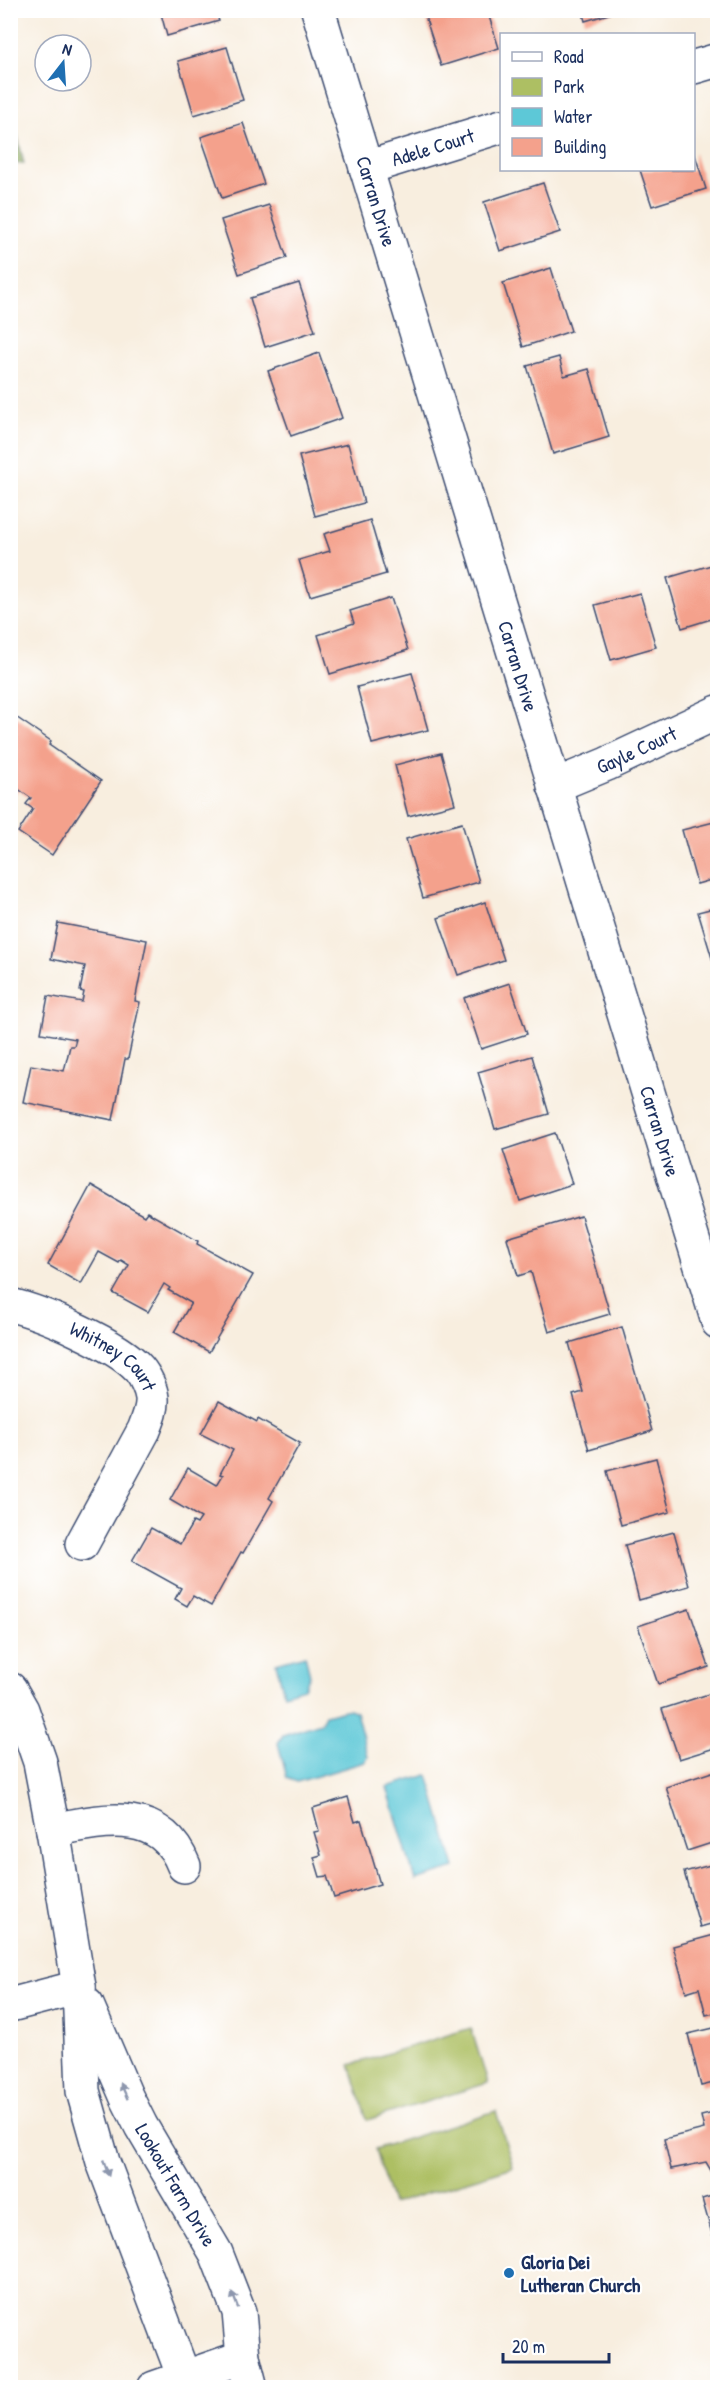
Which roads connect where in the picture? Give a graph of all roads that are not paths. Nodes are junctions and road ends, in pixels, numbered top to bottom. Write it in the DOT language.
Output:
graph roads {
  1 [pos="318,10"];
  2 [pos="717,60"];
  3 [pos="695,66"];
  4 [pos="500,126"];
  5 [pos="366,168"];
  6 [pos="717,712"];
  7 [pos="554,786"];
  8 [pos="10,1305"];
  9 [pos="717,1322"];
  10 [pos="82,1544"];
  11 [pos="10,1689"];
  12 [pos="53,1830"];
  13 [pos="184,1866"];
  14 [pos="79,1987"];
  15 [pos="10,2005"];
  16 [pos="247,2372"];
  17 [pos="187,2382"];
  18 [pos="154,2388"];
  1 -- 5 [label="street, Carran Drive"];
  2 -- 3 [label="street"];
  4 -- 5 [label="street, Adele Court"];
  5 -- 7 [label="street, Carran Drive"];
  6 -- 7 [label="street, Gayle Court"];
  7 -- 9 [label="street, Carran Drive"];
  8 -- 10 [label="street, Whitney Court"];
  11 -- 12 [label="street, Lookout Farm Drive"];
  12 -- 13 [label="street"];
  12 -- 14 [label="street, Lookout Farm Drive"];
  14 -- 15 [label="street"];
  16 -- 14 [label="street, Lookout Farm Drive, one-way"];
  14 -- 17 [label="street, Lookout Farm Drive, one-way"];
  16 -- 17 [label="street"];
  17 -- 18 [label="street"];
}
